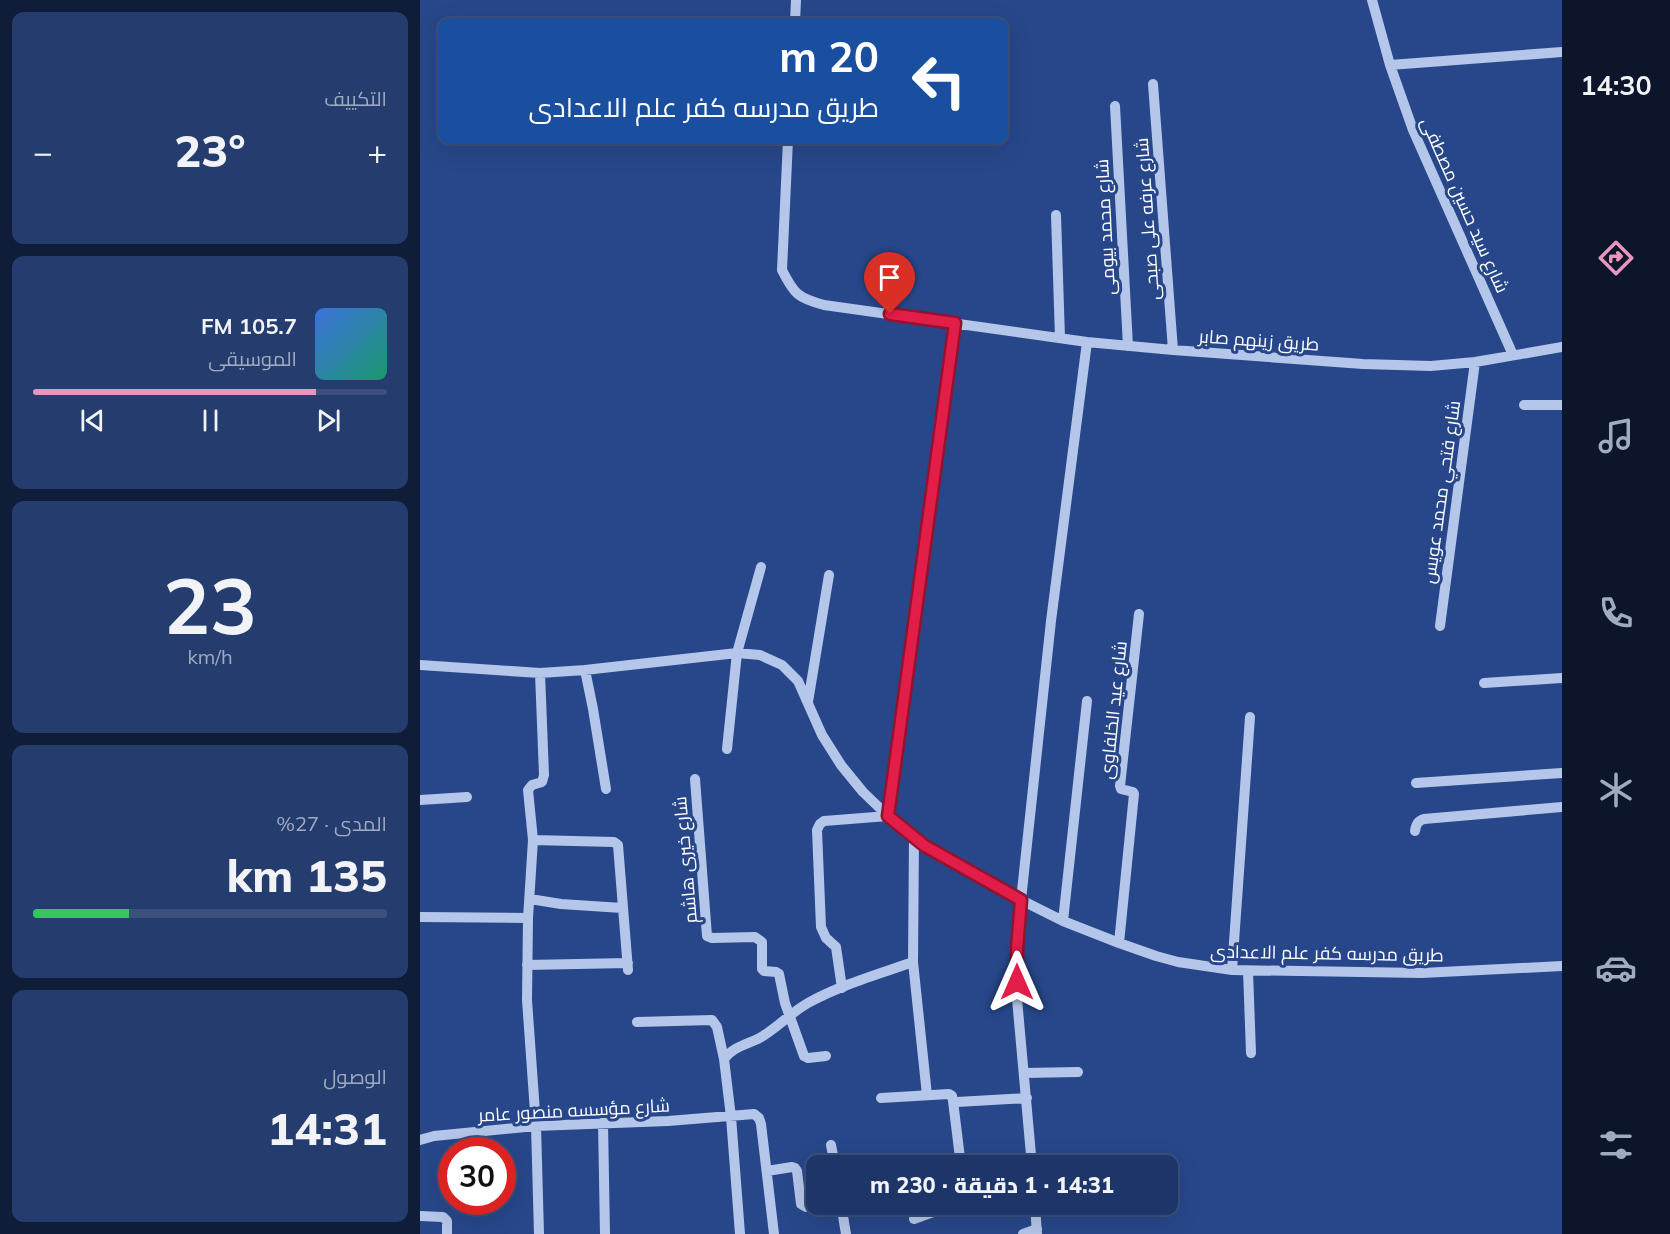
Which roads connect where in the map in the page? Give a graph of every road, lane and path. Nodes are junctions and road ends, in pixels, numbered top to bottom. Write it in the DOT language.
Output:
graph roads {
  1 [pos="796,0"];
  2 [pos="1372,0"];
  3 [pos="795,18"];
  4 [pos="1562,52"];
  5 [pos="1390,65"];
  6 [pos="1153,84"];
  7 [pos="1115,106"];
  8 [pos="788,144"];
  9 [pos="1056,215"];
  10 [pos="955,323"];
  11 [pos="1060,338"];
  12 [pos="1087,342"];
  13 [pos="1128,346"];
  14 [pos="1562,347"];
  15 [pos="1173,350"];
  16 [pos="1513,355"];
  17 [pos="1475,362"];
  18 [pos="1524,405"];
  19 [pos="1562,405"];
  20 [pos="761,567"];
  21 [pos="829,575"];
  22 [pos="1139,614"];
  23 [pos="1440,626"];
  24 [pos="737,653"];
  25 [pos="420,665"];
  26 [pos="585,670"];
  27 [pos="540,673"];
  28 [pos="1562,678"];
  29 [pos="1484,683"];
  30 [pos="1087,701"];
  31 [pos="808,703"];
  32 [pos="1250,717"];
  33 [pos="727,749"];
  34 [pos="1562,773"];
  35 [pos="695,779"];
  36 [pos="1416,783"];
  37 [pos="606,789"];
  38 [pos="467,797"];
  39 [pos="420,800"];
  40 [pos="1562,807"];
  41 [pos="888,816"];
  42 [pos="1415,831"];
  43 [pos="914,837"];
  44 [pos="533,840"];
  45 [pos="530,899"];
  46 [pos="1021,900"];
  47 [pos="622,908"];
  48 [pos="420,917"];
  49 [pos="528,918"];
  50 [pos="1063,921"];
  51 [pos="1119,943"];
  52 [pos="913,962"];
  53 [pos="527,964"];
  54 [pos="1562,966"];
  55 [pos="1232,970"];
  56 [pos="1248,970"];
  57 [pos="842,988"];
  58 [pos="790,1017"];
  59 [pos="637,1022"];
  60 [pos="1251,1053"];
  61 [pos="826,1056"];
  62 [pos="724,1059"];
  63 [pos="1078,1072"];
  64 [pos="1024,1073"];
  65 [pos="927,1095"];
  66 [pos="881,1098"];
  67 [pos="1027,1098"];
  68 [pos="953,1101"];
  69 [pos="730,1117"];
  70 [pos="603,1122"];
  71 [pos="536,1126"];
  72 [pos="420,1140"];
  73 [pos="831,1145"];
  74 [pos="833,1155"];
  75 [pos="960,1155"];
  76 [pos="1031,1155"];
  77 [pos="767,1171"];
  78 [pos="806,1207"];
  79 [pos="843,1215"];
  80 [pos="925,1215"];
  81 [pos="1036,1215"];
  82 [pos="420,1216"];
  83 [pos="914,1219"];
  84 [pos="1037,1231"];
  85 [pos="447,1234"];
  86 [pos="539,1234"];
  87 [pos="606,1234"];
  88 [pos="740,1234"];
  89 [pos="774,1234"];
  90 [pos="846,1234"];
  91 [pos="1023,1234"];
  1 -- 3 [label="street"];
  2 -- 5 [label="street, شارع سيد حسين مصطفى"];
  4 -- 5 [label="street"];
  5 -- 16 [label="street, شارع سيد حسين مصطفى"];
  6 -- 15 [label="street, شارع عرفه على صبحى"];
  7 -- 13 [label="street, شارع محمد بيومى"];
  8 -- 10 [label="street, طريق زينهم صابر"];
  9 -- 11 [label="street"];
  10 -- 11 [label="street, طريق زينهم صابر"];
  10 -- 41 [label="street"];
  11 -- 12 [label="street, طريق زينهم صابر"];
  12 -- 13 [label="street, طريق زينهم صابر"];
  12 -- 46 [label="street"];
  13 -- 15 [label="street, طريق زينهم صابر"];
  14 -- 16 [label="street, طريق زينهم صابر"];
  15 -- 17 [label="street, طريق زينهم صابر"];
  16 -- 17 [label="street, طريق زينهم صابر"];
  17 -- 23 [label="street, شارع فتحي محمد عويس"];
  18 -- 19 [label="street"];
  20 -- 24 [label="street"];
  21 -- 31 [label="street"];
  22 -- 51 [label="street, شارع عيد الخلفاوى"];
  24 -- 26 [label="street, طريق مدرسه كفر علم الاعدادى"];
  24 -- 31 [label="street, طريق مدرسه كفر علم الاعدادى"];
  24 -- 33 [label="street"];
  25 -- 27 [label="street, طريق مدرسه كفر علم الاعدادى"];
  26 -- 27 [label="street, طريق مدرسه كفر علم الاعدادى"];
  26 -- 37 [label="street"];
  27 -- 44 [label="street"];
  28 -- 29 [label="street"];
  30 -- 50 [label="street"];
  31 -- 41 [label="street, طريق مدرسه كفر علم الاعدادى"];
  32 -- 55 [label="street"];
  34 -- 36 [label="street"];
  35 -- 58 [label="street, شارع خيرى هاشم"];
  38 -- 39 [label="street"];
  40 -- 42 [label="street"];
  41 -- 43 [label="street, طريق مدرسه كفر علم الاعدادى"];
  41 -- 57 [label="street"];
  43 -- 46 [label="street, طريق مدرسه كفر علم الاعدادى"];
  43 -- 52 [label="street"];
  44 -- 45 [label="street"];
  44 -- 47 [label="street"];
  45 -- 47 [label="street"];
  45 -- 49 [label="street"];
  46 -- 50 [label="street, طريق مدرسه كفر علم الاعدادى"];
  46 -- 64 [label="street"];
  47 -- 53 [label="street"];
  48 -- 49 [label="street"];
  49 -- 53 [label="street"];
  50 -- 51 [label="street, طريق مدرسه كفر علم الاعدادى"];
  51 -- 55 [label="street, طريق مدرسه كفر علم الاعدادى"];
  52 -- 57 [label="street"];
  52 -- 65 [label="street"];
  53 -- 71 [label="street"];
  54 -- 56 [label="street, طريق مدرسه كفر علم الاعدادى"];
  55 -- 56 [label="street, طريق مدرسه كفر علم الاعدادى"];
  56 -- 60 [label="street"];
  57 -- 58 [label="street"];
  58 -- 61 [label="street"];
  58 -- 62 [label="street"];
  59 -- 62 [label="street"];
  62 -- 69 [label="street"];
  63 -- 64 [label="street"];
  64 -- 67 [label="street"];
  65 -- 66 [label="street"];
  65 -- 68 [label="street"];
  67 -- 68 [label="street"];
  67 -- 76 [label="street"];
  68 -- 75 [label="street"];
  69 -- 70 [label="street, شارع مؤسسه منصور عامر"];
  69 -- 77 [label="street, شارع مؤسسه منصور عامر"];
  69 -- 88 [label="street"];
  70 -- 71 [label="street, شارع مؤسسه منصور عامر"];
  70 -- 87 [label="street"];
  71 -- 72 [label="street, شارع مؤسسه منصور عامر"];
  71 -- 86 [label="street"];
  73 -- 74 [label="street"];
  77 -- 78 [label="street"];
  77 -- 89 [label="street"];
  79 -- 90 [label="street"];
  80 -- 83 [label="street"];
  81 -- 84 [label="street"];
  82 -- 85 [label="street"];
  84 -- 91 [label="street"];
}
